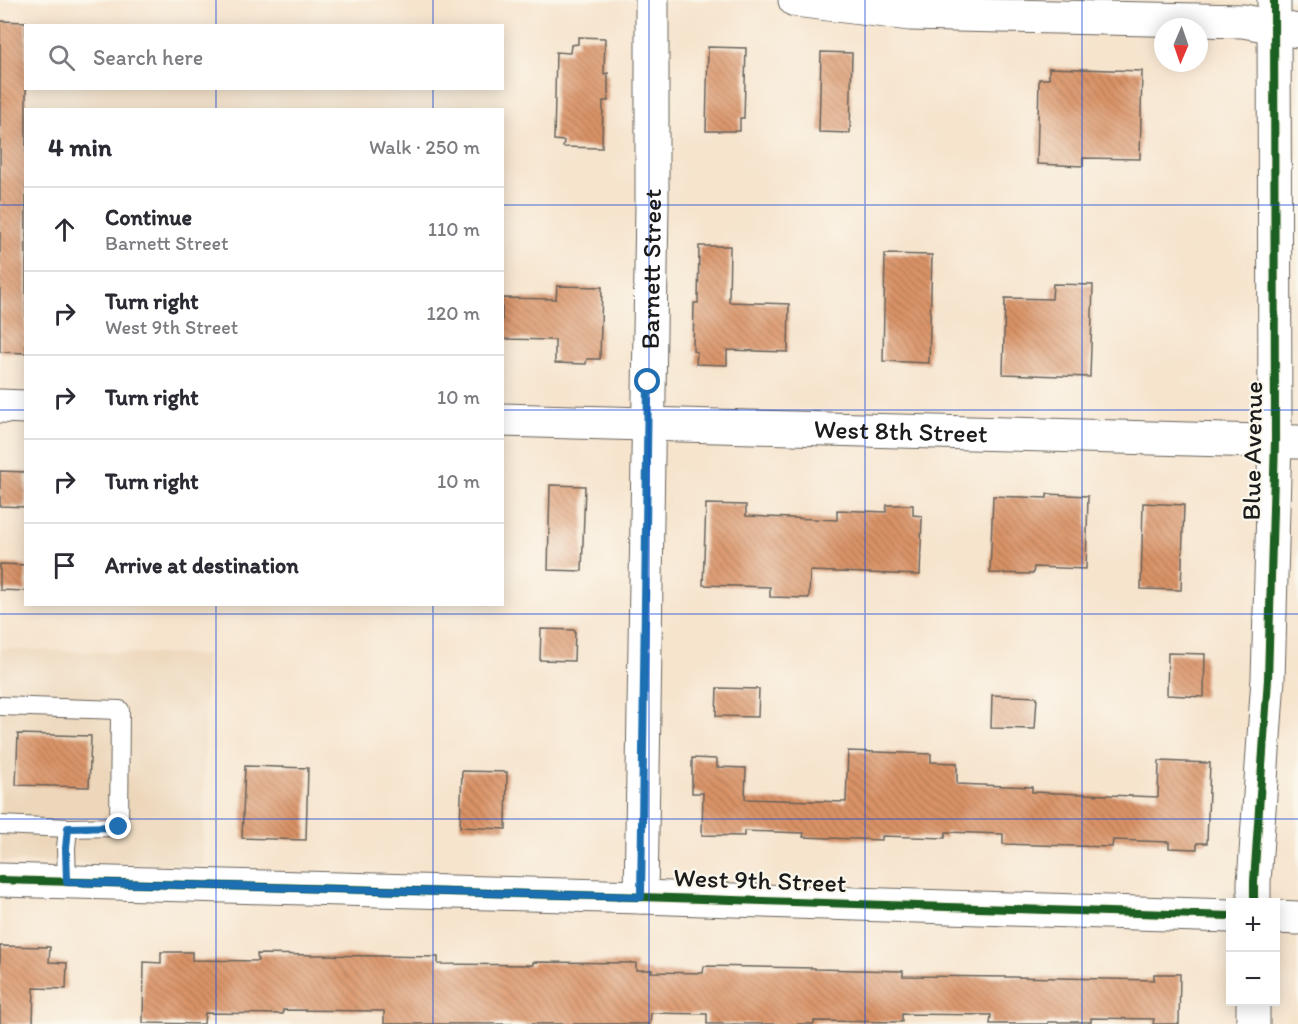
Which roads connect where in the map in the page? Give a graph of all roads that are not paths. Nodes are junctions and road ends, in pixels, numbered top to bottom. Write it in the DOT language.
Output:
graph roads {
  1 [pos="652,0"];
  2 [pos="795,0"];
  3 [pos="1282,20"];
  4 [pos="0,406"];
  5 [pos="24,406"];
  6 [pos="504,420"];
  7 [pos="648,424"];
  8 [pos="1286,442"];
  9 [pos="0,706"];
  10 [pos="0,825"];
  11 [pos="68,828"];
  12 [pos="0,880"];
  13 [pos="67,882"];
  14 [pos="641,897"];
  15 [pos="1254,898"];
  16 [pos="1226,916"];
  17 [pos="1280,917"];
  18 [pos="1298,918"];
  19 [pos="1253,1006"];
  20 [pos="1253,1024"];
  1 -- 7 [label="street, Barnett Street"];
  2 -- 3 [label="street"];
  3 -- 8 [label="street, Blue Avenue"];
  4 -- 5 [label="street"];
  6 -- 7 [label="street, West 8th Street"];
  7 -- 8 [label="street, West 8th Street"];
  7 -- 14 [label="street, Barnett Street"];
  8 -- 15 [label="street, Blue Avenue"];
  9 -- 11 [label="lane"];
  10 -- 11 [label="lane"];
  11 -- 13 [label="lane"];
  12 -- 13 [label="street, West 9th Street"];
  13 -- 14 [label="street, West 9th Street"];
  14 -- 16 [label="street, West 9th Street"];
  17 -- 18 [label="street"];
  19 -- 20 [label="street"];
}
